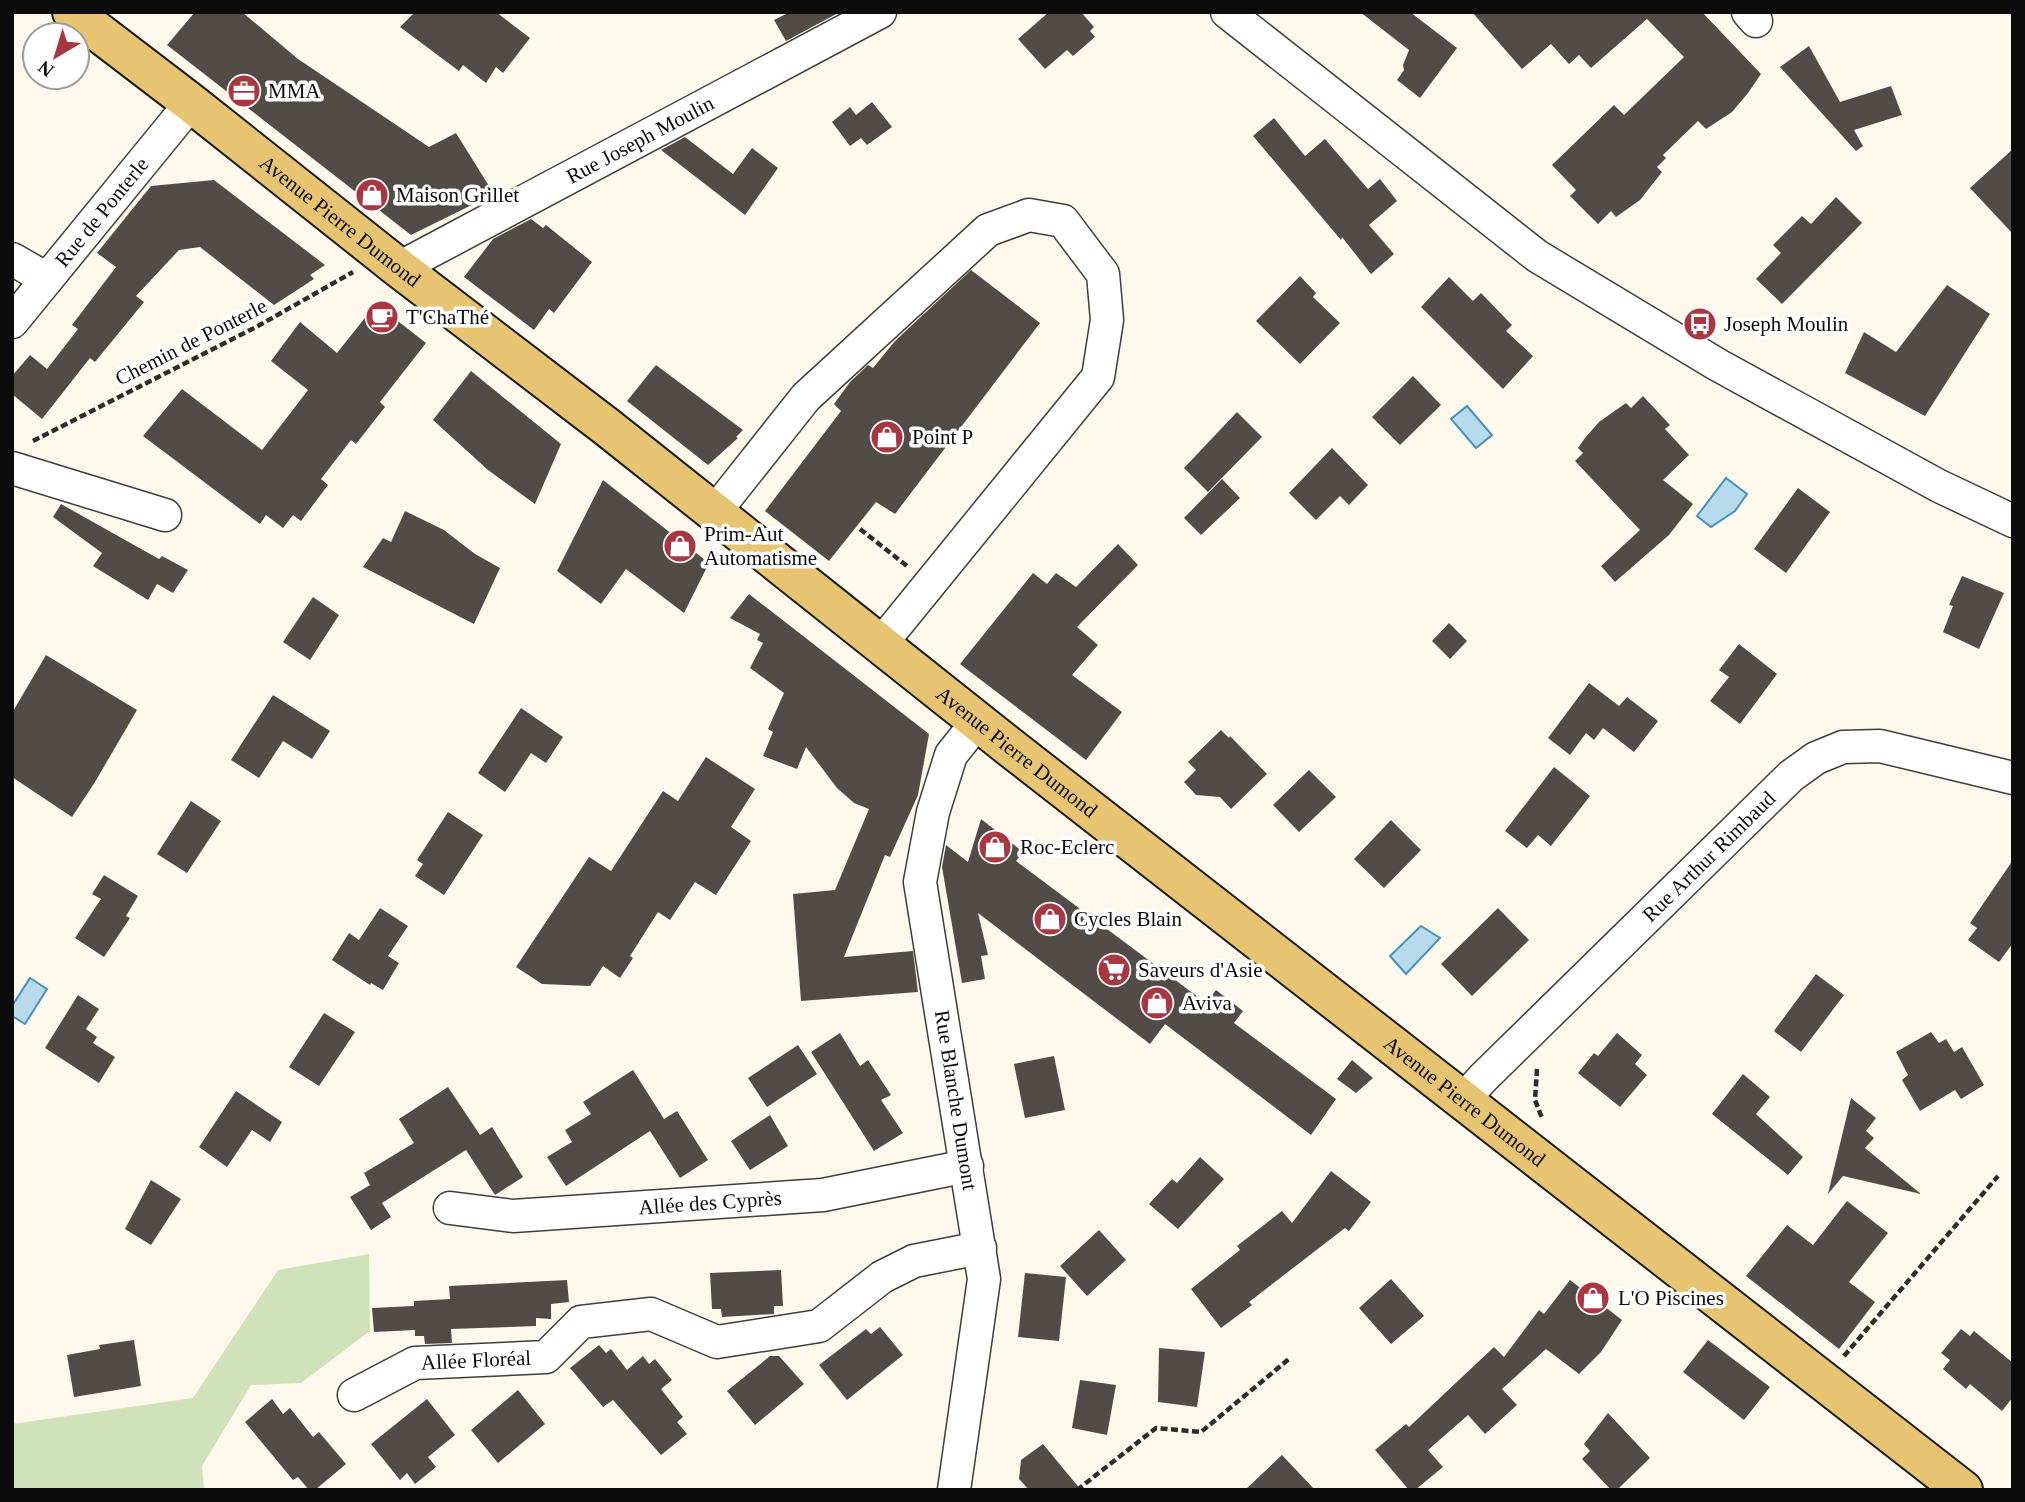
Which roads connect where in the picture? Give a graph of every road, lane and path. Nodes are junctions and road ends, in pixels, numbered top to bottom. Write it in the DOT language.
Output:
graph roads {
  1 [pos="72,12"];
  2 [pos="880,12"];
  3 [pos="1227,12"];
  4 [pos="191,103"];
  5 [pos="12,259"];
  6 [pos="389,261"];
  7 [pos="47,279"];
  8 [pos="12,322"];
  9 [pos="18,457"];
  10 [pos="714,513"];
  11 [pos="165,515"];
  12 [pos="2013,521"];
  13 [pos="860,529"];
  14 [pos="909,568"];
  15 [pos="880,645"];
  16 [pos="978,721"];
  17 [pos="2013,778"];
  18 [pos="1538,1063"];
  19 [pos="1463,1100"];
  20 [pos="1546,1128"];
  21 [pos="967,1166"];
  22 [pos="1998,1176"];
  23 [pos="450,1208"];
  24 [pos="980,1248"];
  25 [pos="1289,1359"];
  26 [pos="1823,1381"];
  27 [pos="354,1395"];
  28 [pos="954,1490"];
  29 [pos="1077,1490"];
  30 [pos="1963,1490"];
  1 -- 4 [label="main road, Avenue Pierre Dumond"];
  2 -- 6 [label="street, Rue Joseph Moulin"];
  3 -- 12 [label="street"];
  4 -- 6 [label="main road, Avenue Pierre Dumond"];
  4 -- 7 [label="street, Rue de Ponterle"];
  5 -- 7 [label="street"];
  6 -- 9 [label="path, Chemin de Ponterle"];
  6 -- 10 [label="main road, Avenue Pierre Dumond"];
  7 -- 8 [label="street, Rue de Ponterle"];
  9 -- 11 [label="street"];
  10 -- 15 [label="main road, Avenue Pierre Dumond"];
  10 -- 15 [label="street"];
  13 -- 14 [label="path"];
  15 -- 16 [label="main road, Avenue Pierre Dumond"];
  16 -- 19 [label="main road, Avenue Pierre Dumond"];
  16 -- 21 [label="street, Rue Blanche Dumont"];
  17 -- 19 [label="street, Rue Arthur Rimbaud"];
  18 -- 20 [label="path"];
  19 -- 26 [label="main road, Avenue Pierre Dumond"];
  21 -- 23 [label="street, Allée des Cyprès"];
  21 -- 24 [label="street, Rue Blanche Dumont"];
  22 -- 26 [label="path"];
  24 -- 27 [label="street, Allée Floréal"];
  24 -- 28 [label="street, Rue Blanche Dumont"];
  25 -- 29 [label="path"];
  26 -- 30 [label="main road, Avenue Pierre Dumond"];
}
